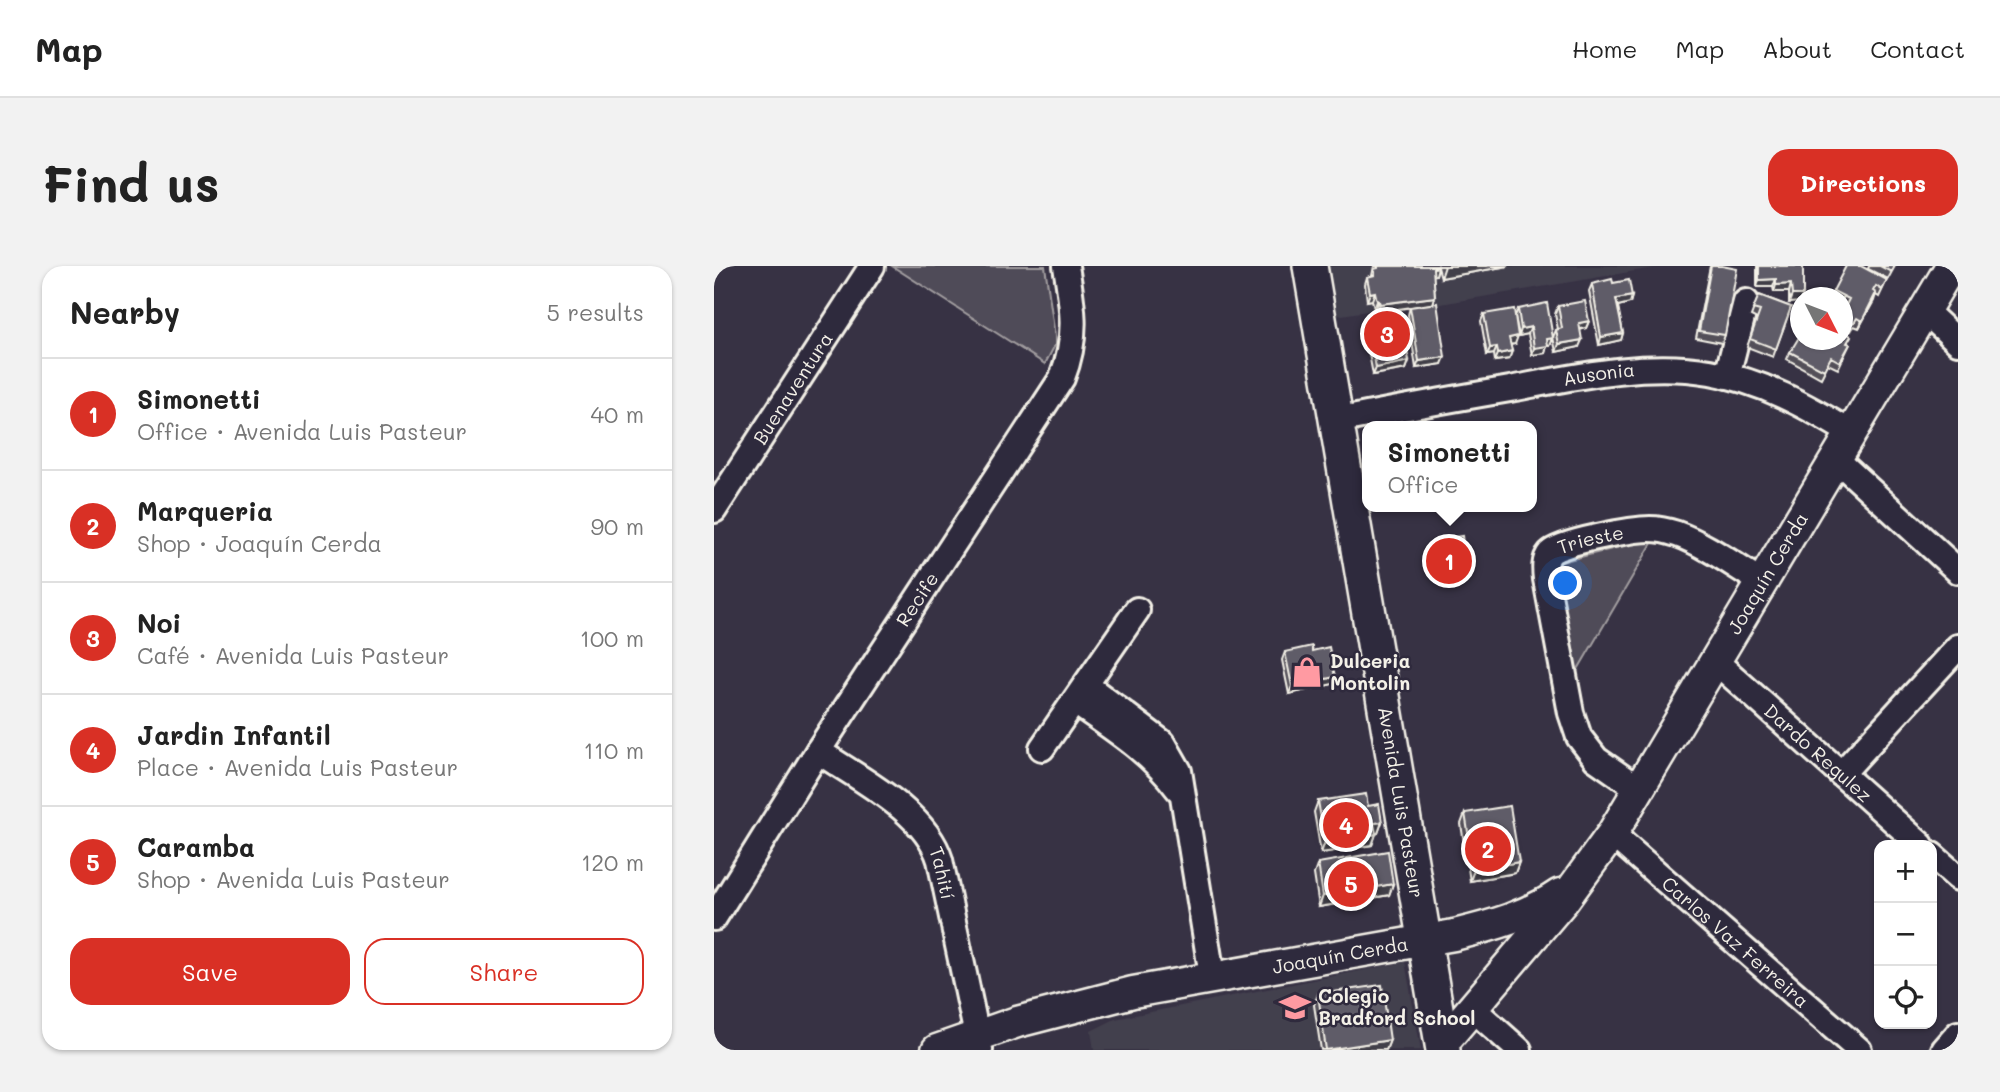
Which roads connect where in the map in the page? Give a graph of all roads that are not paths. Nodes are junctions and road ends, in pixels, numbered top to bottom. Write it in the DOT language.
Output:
graph roads {
  1 [pos="872,266"];
  2 [pos="1066,266"];
  3 [pos="1310,266"];
  4 [pos="1951,266"];
  5 [pos="1746,302"];
  6 [pos="1924,310"];
  7 [pos="1958,342"];
  8 [pos="1727,376"];
  9 [pos="1337,421"];
  10 [pos="1851,433"];
  11 [pos="1836,459"];
  12 [pos="714,510"];
  13 [pos="1958,571"];
  14 [pos="1762,582"];
  15 [pos="1137,610"];
  16 [pos="1955,656"];
  17 [pos="1715,661"];
  18 [pos="1080,694"];
  19 [pos="1042,748"];
  20 [pos="818,751"];
  21 [pos="1841,774"];
  22 [pos="1639,789"];
  23 [pos="1612,834"];
  24 [pos="1915,840"];
  25 [pos="1937,859"];
  26 [pos="1958,878"];
  27 [pos="1579,879"];
  28 [pos="714,918"];
  29 [pos="1425,939"];
  30 [pos="1212,976"];
  31 [pos="1472,1008"];
  32 [pos="1958,1034"];
  33 [pos="979,1042"];
  34 [pos="1443,1047"];
  35 [pos="937,1050"];
  36 [pos="1519,1050"];
  37 [pos="1859,1050"];
  38 [pos="1944,1050"];
  1 -- 12 [label="street, Buenaventura"];
  2 -- 20 [label="street, Recife"];
  3 -- 9 [label="main road, Avenida Luis Pasteur"];
  4 -- 6 [label="street, Joaquín Cerda"];
  5 -- 8 [label="street"];
  6 -- 7 [label="street"];
  6 -- 10 [label="street, Joaquín Cerda"];
  8 -- 9 [label="street, Ausonia"];
  8 -- 10 [label="street, Ausonia"];
  9 -- 29 [label="main road, Avenida Luis Pasteur"];
  10 -- 11 [label="street, Joaquín Cerda"];
  11 -- 13 [label="street"];
  11 -- 14 [label="street, Joaquín Cerda"];
  14 -- 17 [label="street, Joaquín Cerda"];
  14 -- 22 [label="street, Trieste"];
  15 -- 18 [label="street"];
  16 -- 21 [label="street"];
  17 -- 21 [label="street, Dardo Regulez"];
  17 -- 22 [label="street, Joaquín Cerda"];
  18 -- 19 [label="street"];
  18 -- 30 [label="street"];
  20 -- 28 [label="street, Recife"];
  20 -- 33 [label="street, Tahití"];
  21 -- 24 [label="street, Dardo Regulez"];
  22 -- 23 [label="street, Joaquín Cerda"];
  23 -- 27 [label="street, Joaquín Cerda"];
  23 -- 37 [label="street, Carlos Vaz Ferreira"];
  25 -- 26 [label="street"];
  27 -- 29 [label="street, Joaquín Cerda"];
  27 -- 31 [label="street, Joaquín Cerda"];
  29 -- 30 [label="street, Joaquín Cerda"];
  29 -- 34 [label="main road, Avenida Luis Pasteur"];
  30 -- 33 [label="street, Joaquín Cerda"];
  31 -- 34 [label="street, Joaquín Cerda"];
  31 -- 36 [label="street"];
  32 -- 38 [label="street"];
  33 -- 35 [label="street, Joaquín Cerda"];
}
